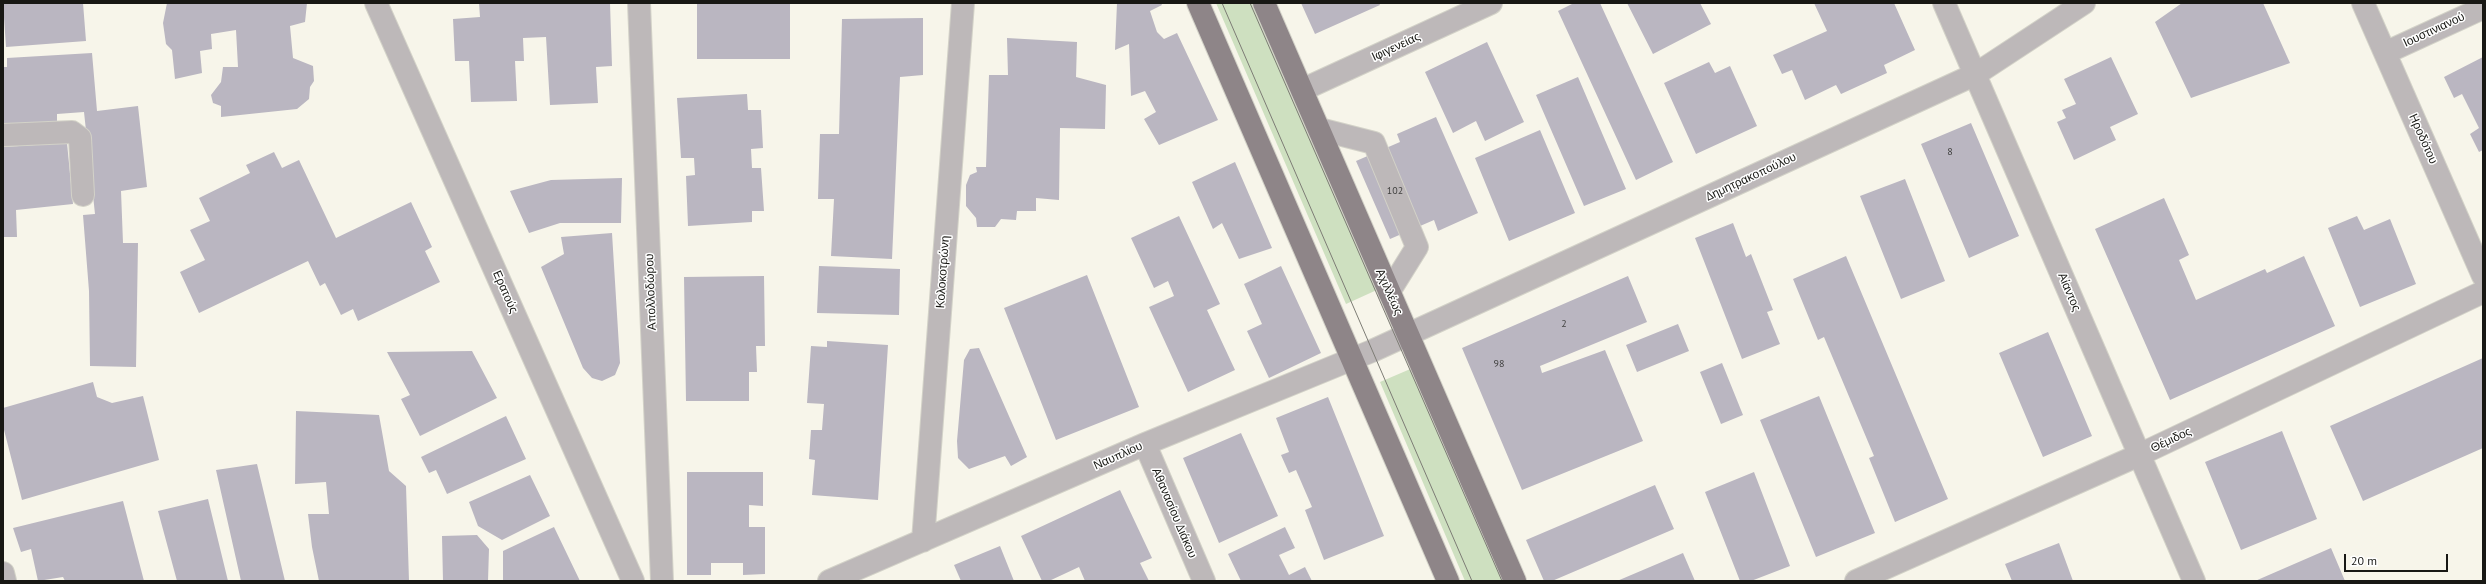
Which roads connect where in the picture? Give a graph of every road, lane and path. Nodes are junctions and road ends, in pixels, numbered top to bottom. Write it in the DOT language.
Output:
graph roads {
  1 [pos="376,3"];
  2 [pos="639,3"];
  3 [pos="964,3"];
  4 [pos="1198,3"];
  5 [pos="1264,3"];
  6 [pos="1491,3"];
  7 [pos="1944,3"];
  8 [pos="2084,3"];
  9 [pos="2363,3"];
  10 [pos="2483,8"];
  11 [pos="2385,53"];
  12 [pos="1976,74"];
  13 [pos="1302,90"];
  14 [pos="1319,129"];
  15 [pos="3,135"];
  16 [pos="83,196"];
  17 [pos="2483,276"];
  18 [pos="1389,292"];
  19 [pos="2483,292"];
  20 [pos="1408,334"];
  21 [pos="1352,359"];
  22 [pos="1145,444"];
  23 [pos="2139,455"];
  24 [pos="923,541"];
  25 [pos="3,573"];
  26 [pos="5,581"];
  27 [pos="633,581"];
  28 [pos="662,581"];
  29 [pos="829,581"];
  30 [pos="1204,581"];
  31 [pos="1448,581"];
  32 [pos="1515,581"];
  33 [pos="1856,581"];
  34 [pos="2194,581"];
  1 -- 27 [label="street, Ερατούς"];
  2 -- 28 [label="street, Απολλοδώρου"];
  3 -- 24 [label="street, Κολοκοτρώνη"];
  4 -- 21 [label="main road"];
  5 -- 13 [label="main road, Αχιλλέως"];
  6 -- 13 [label="street, Ιφιγενείας"];
  7 -- 12 [label="street, Αίαντος"];
  8 -- 12 [label="street, Δημητρακοπούλου"];
  9 -- 11 [label="street, Ηροδότου"];
  10 -- 11 [label="street, Ιουστινιανού"];
  11 -- 17 [label="street, Ηροδότου"];
  12 -- 20 [label="street, Δημητρακοπούλου"];
  12 -- 23 [label="street, Αίαντος"];
  13 -- 14 [label="main road, Αχιλλέως"];
  14 -- 18 [label="main road, Αχιλλέως"];
  14 -- 18 [label="street"];
  15 -- 16 [label="street"];
  18 -- 20 [label="main road, Αχιλλέως"];
  19 -- 23 [label="street, Θέμιδος"];
  20 -- 21 [label="street, Ναυπλίου"];
  20 -- 32 [label="main road, Αχιλλέως"];
  21 -- 22 [label="street, Ναυπλίου"];
  21 -- 31 [label="main road"];
  22 -- 24 [label="street, Ναυπλίου"];
  22 -- 30 [label="street, Αθανασίου Διάκου"];
  23 -- 33 [label="street, Θέμιδος"];
  23 -- 34 [label="street, Αίαντος"];
  24 -- 29 [label="street, Ναυπλίου"];
  25 -- 26 [label="street"];
}
